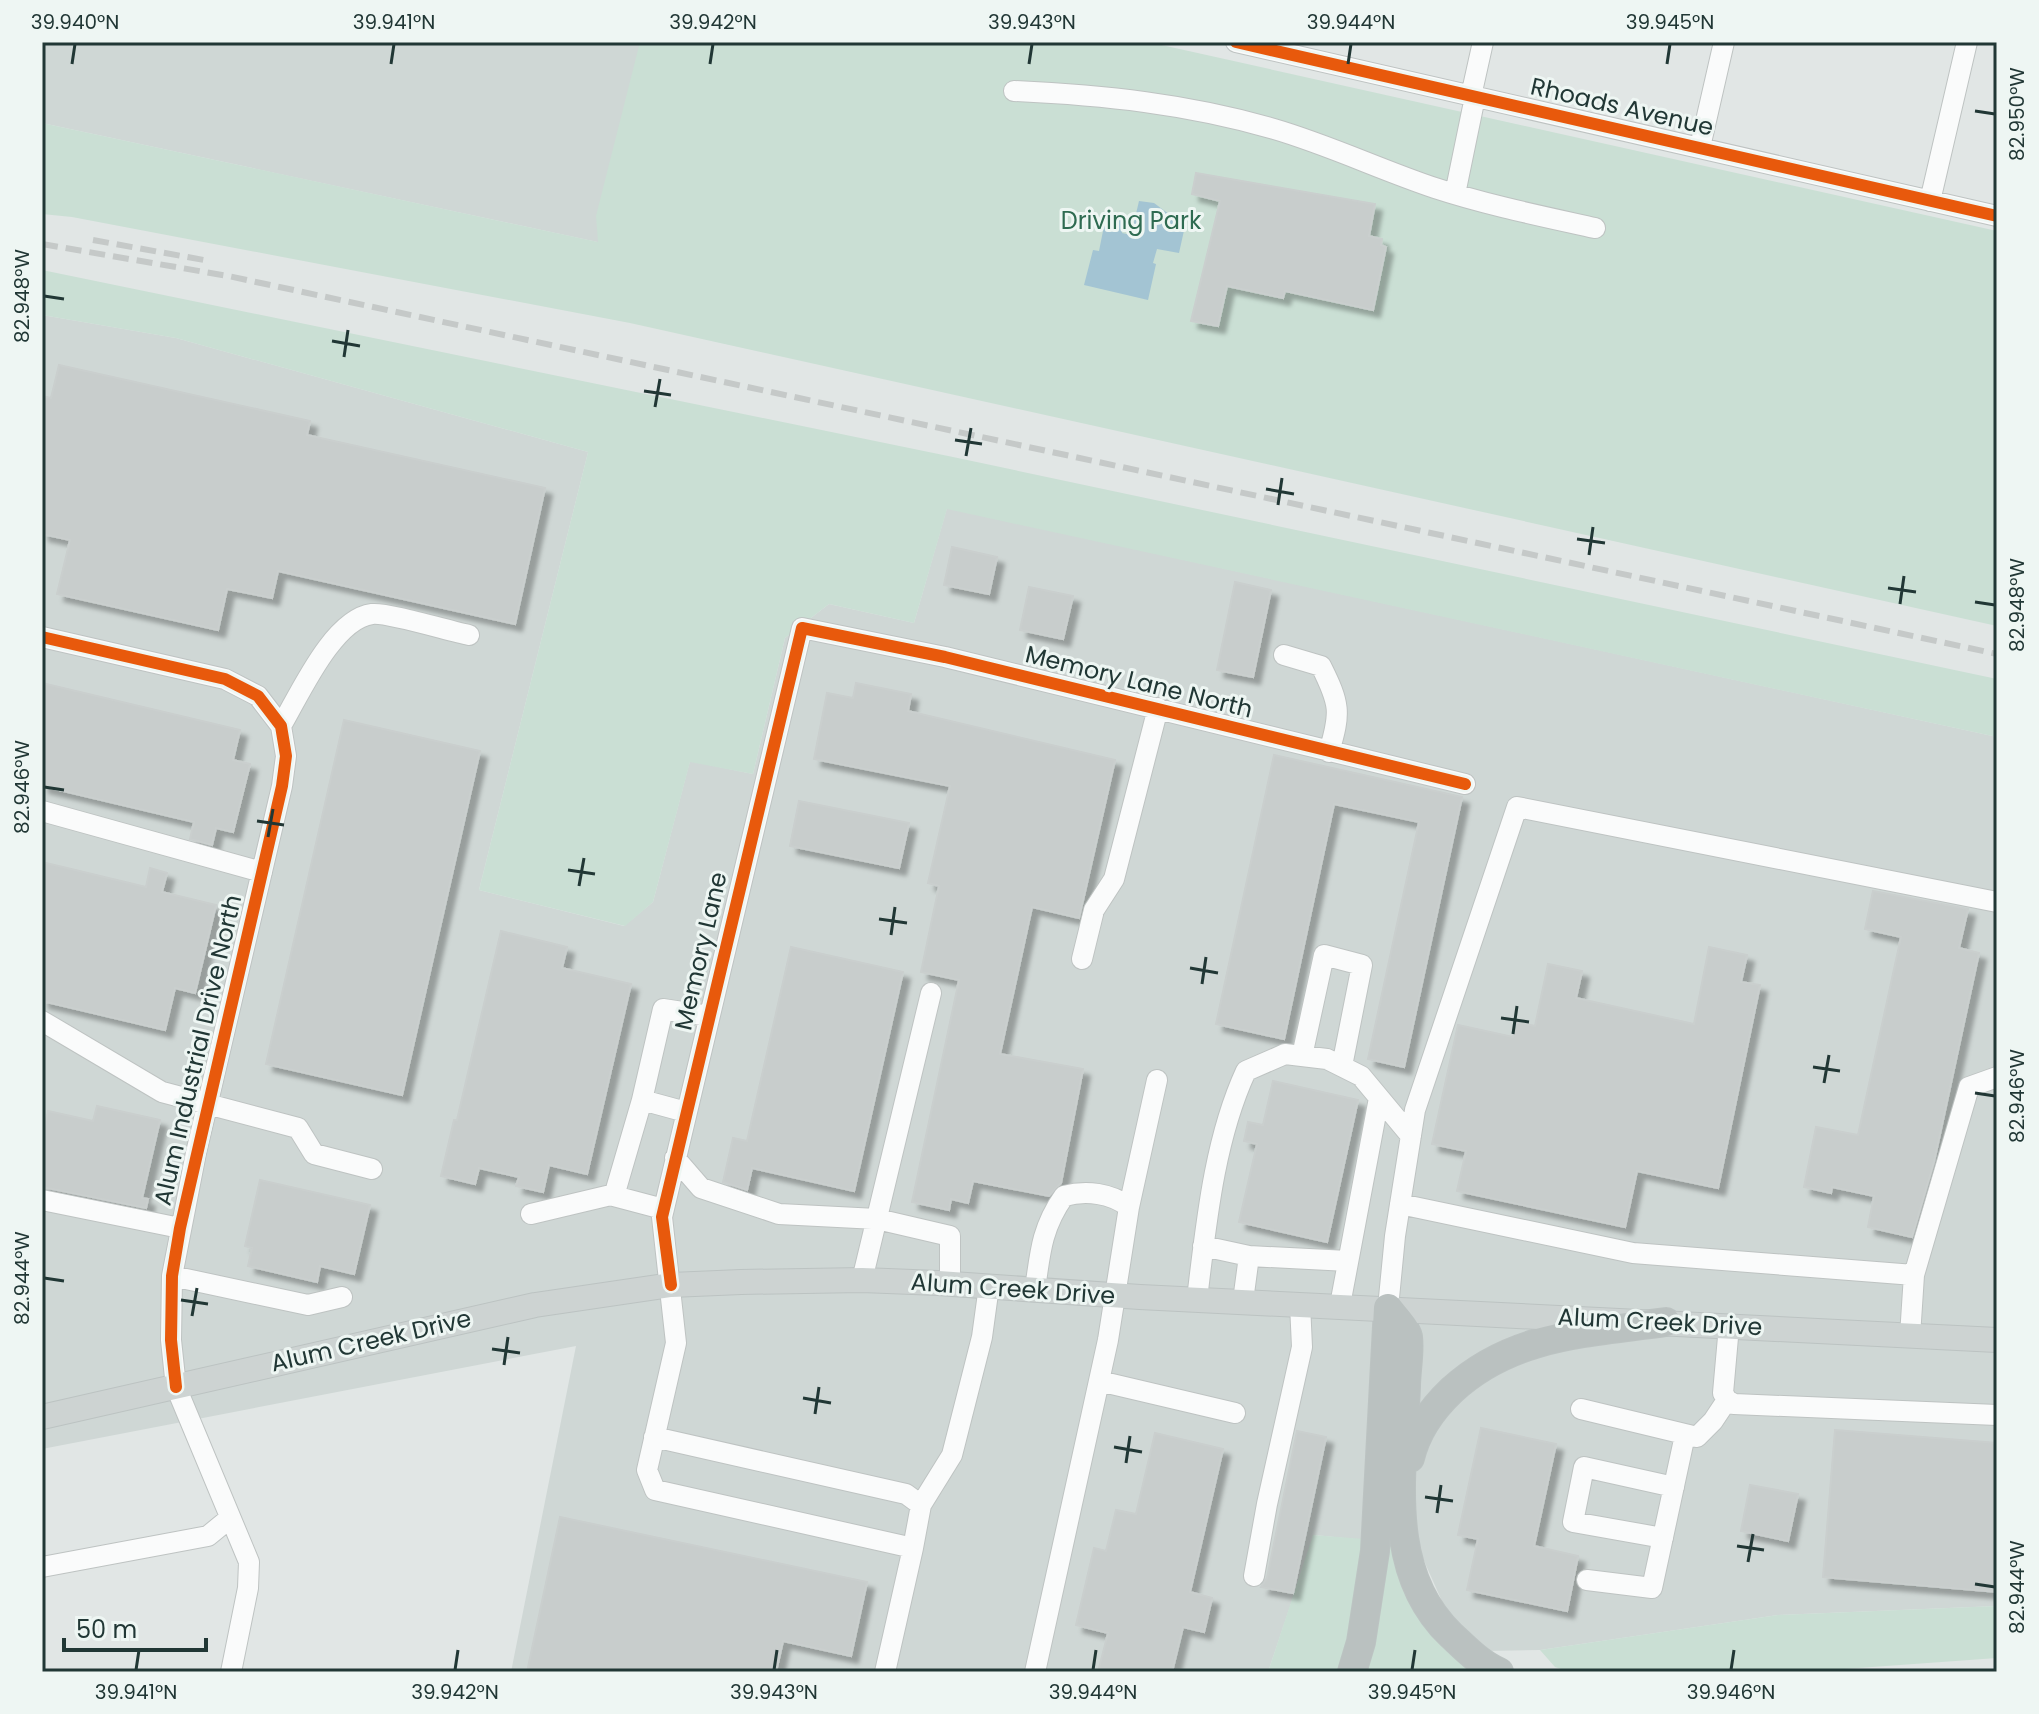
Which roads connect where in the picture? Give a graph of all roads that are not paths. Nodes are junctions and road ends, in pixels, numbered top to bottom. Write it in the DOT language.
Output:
graph roads {
  1 [pos="1239,42"];
  2 [pos="1483,42"];
  3 [pos="1724,42"];
  4 [pos="1967,42"];
  5 [pos="1014,91"];
  6 [pos="1473,96"];
  7 [pos="1700,147"];
  8 [pos="1455,194"];
  9 [pos="1930,201"];
  10 [pos="1997,216"];
  11 [pos="1595,228"];
  12 [pos="802,628"];
  13 [pos="469,635"];
  14 [pos="42,637"];
  15 [pos="1284,655"];
  16 [pos="1158,708"];
  17 [pos="281,726"];
  18 [pos="1329,752"];
  19 [pos="1465,784"];
  20 [pos="42,811"];
  21 [pos="262,872"];
  22 [pos="1997,902"];
  23 [pos="1082,959"];
  24 [pos="931,993"];
  25 [pos="709,1016"];
  26 [pos="42,1021"];
  27 [pos="1302,1056"];
  28 [pos="1342,1066"];
  29 [pos="1997,1077"];
  30 [pos="1157,1080"];
  31 [pos="1379,1098"];
  32 [pos="642,1100"];
  33 [pos="208,1104"];
  34 [pos="686,1112"];
  35 [pos="1411,1136"];
  36 [pos="675,1158"];
  37 [pos="372,1169"];
  38 [pos="615,1194"];
  39 [pos="42,1200"];
  40 [pos="1400,1204"];
  41 [pos="1129,1207"];
  42 [pos="663,1209"];
  43 [pos="531,1214"];
  44 [pos="877,1219"];
  45 [pos="180,1228"];
  46 [pos="1203,1246"];
  47 [pos="1249,1256"];
  48 [pos="1348,1261"];
  49 [pos="1914,1275"];
  50 [pos="172,1276"];
  51 [pos="862,1280"];
  52 [pos="950,1284"];
  53 [pos="671,1285"];
  54 [pos="989,1286"];
  55 [pos="1035,1290"];
  56 [pos="1114,1295"];
  57 [pos="342,1297"];
  58 [pos="1197,1299"];
  59 [pos="1243,1301"];
  60 [pos="1300,1304"];
  61 [pos="1340,1305"];
  62 [pos="1388,1308"];
  63 [pos="1666,1322"];
  64 [pos="1729,1326"];
  65 [pos="1910,1336"];
  66 [pos="1997,1340"];
  67 [pos="1099,1381"];
  68 [pos="176,1387"];
  69 [pos="1727,1400"];
  70 [pos="1581,1409"];
  71 [pos="1235,1413"];
  72 [pos="1997,1415"];
  73 [pos="42,1417"];
  74 [pos="1685,1435"];
  75 [pos="654,1437"];
  76 [pos="1674,1487"];
  77 [pos="1402,1502"];
  78 [pos="921,1505"];
  79 [pos="230,1518"];
  80 [pos="1663,1538"];
  81 [pos="913,1548"];
  82 [pos="42,1567"];
  83 [pos="1254,1576"];
  84 [pos="1587,1580"];
  85 [pos="231,1672"];
  86 [pos="885,1672"];
  87 [pos="1035,1672"];
  88 [pos="1352,1672"];
  89 [pos="1499,1672"];
  1 -- 6 [label="street, Rhoads Avenue"];
  2 -- 6 [label="street"];
  3 -- 7 [label="street"];
  4 -- 9 [label="street"];
  5 -- 8 [label="street"];
  6 -- 7 [label="street, Rhoads Avenue"];
  6 -- 8 [label="street"];
  7 -- 9 [label="street, Rhoads Avenue"];
  8 -- 11 [label="street"];
  9 -- 10 [label="street, Rhoads Avenue"];
  12 -- 16 [label="street, Memory Lane North"];
  12 -- 25 [label="street, Memory Lane"];
  13 -- 17 [label="street"];
  14 -- 17 [label="street"];
  15 -- 18 [label="street"];
  16 -- 18 [label="street, Memory Lane North"];
  16 -- 23 [label="street"];
  17 -- 21 [label="street, Alum Industrial Drive North"];
  18 -- 19 [label="street, Memory Lane North"];
  20 -- 21 [label="street"];
  21 -- 33 [label="street, Alum Industrial Drive North"];
  22 -- 35 [label="street"];
  24 -- 44 [label="street"];
  25 -- 32 [label="street"];
  25 -- 34 [label="street, Memory Lane"];
  26 -- 33 [label="street"];
  27 -- 28 [label="street"];
  27 -- 28 [label="street"];
  27 -- 46 [label="street"];
  28 -- 31 [label="street"];
  29 -- 49 [label="street"];
  30 -- 41 [label="street"];
  31 -- 35 [label="street"];
  31 -- 48 [label="street"];
  32 -- 34 [label="street"];
  32 -- 38 [label="street"];
  33 -- 37 [label="street"];
  33 -- 45 [label="street, Alum Industrial Drive North"];
  34 -- 36 [label="street, Memory Lane"];
  35 -- 40 [label="street"];
  36 -- 42 [label="street, Memory Lane"];
  36 -- 44 [label="street"];
  38 -- 42 [label="street"];
  38 -- 43 [label="street"];
  39 -- 45 [label="street"];
  40 -- 49 [label="street"];
  40 -- 62 [label="street"];
  41 -- 55 [label="street"];
  41 -- 56 [label="street"];
  42 -- 53 [label="street, Memory Lane"];
  44 -- 51 [label="street"];
  44 -- 52 [label="street"];
  45 -- 50 [label="street, Alum Industrial Drive North"];
  46 -- 47 [label="street"];
  46 -- 58 [label="street"];
  47 -- 48 [label="street"];
  47 -- 59 [label="street"];
  48 -- 61 [label="street"];
  49 -- 65 [label="street"];
  50 -- 57 [label="street"];
  50 -- 68 [label="street, Alum Industrial Drive North"];
  51 -- 52 [label="main road, Alum Creek Drive"];
  51 -- 53 [label="main road, Alum Creek Drive"];
  52 -- 54 [label="main road, Alum Creek Drive"];
  53 -- 68 [label="main road, Alum Creek Drive"];
  53 -- 75 [label="street, Memory Lane"];
  54 -- 55 [label="main road, Alum Creek Drive"];
  54 -- 78 [label="street"];
  55 -- 56 [label="main road, Alum Creek Drive"];
  56 -- 58 [label="main road, Alum Creek Drive"];
  56 -- 67 [label="street"];
  58 -- 59 [label="main road, Alum Creek Drive"];
  59 -- 60 [label="main road, Alum Creek Drive"];
  60 -- 61 [label="main road, Alum Creek Drive"];
  60 -- 83 [label="street"];
  61 -- 62 [label="main road, Alum Creek Drive"];
  62 -- 63 [label="main road, Alum Creek Drive"];
  62 -- 77 [label="highway"];
  62 -- 88 [label="highway"];
  63 -- 64 [label="main road, Alum Creek Drive"];
  63 -- 77 [label="highway"];
  64 -- 65 [label="main road, Alum Creek Drive"];
  64 -- 69 [label="street"];
  65 -- 66 [label="main road, Alum Creek Drive"];
  67 -- 71 [label="street"];
  67 -- 87 [label="street"];
  68 -- 73 [label="main road, Alum Creek Drive"];
  68 -- 79 [label="street, Alum Industrial Drive North"];
  69 -- 72 [label="street"];
  69 -- 74 [label="street"];
  70 -- 74 [label="street"];
  74 -- 76 [label="street"];
  75 -- 78 [label="street"];
  75 -- 81 [label="street, Memory Lane"];
  76 -- 80 [label="street"];
  76 -- 80 [label="street"];
  77 -- 89 [label="highway"];
  78 -- 81 [label="street"];
  79 -- 82 [label="street"];
  79 -- 85 [label="street, Alum Industrial Drive North"];
  80 -- 84 [label="street"];
  81 -- 86 [label="street"];
}
